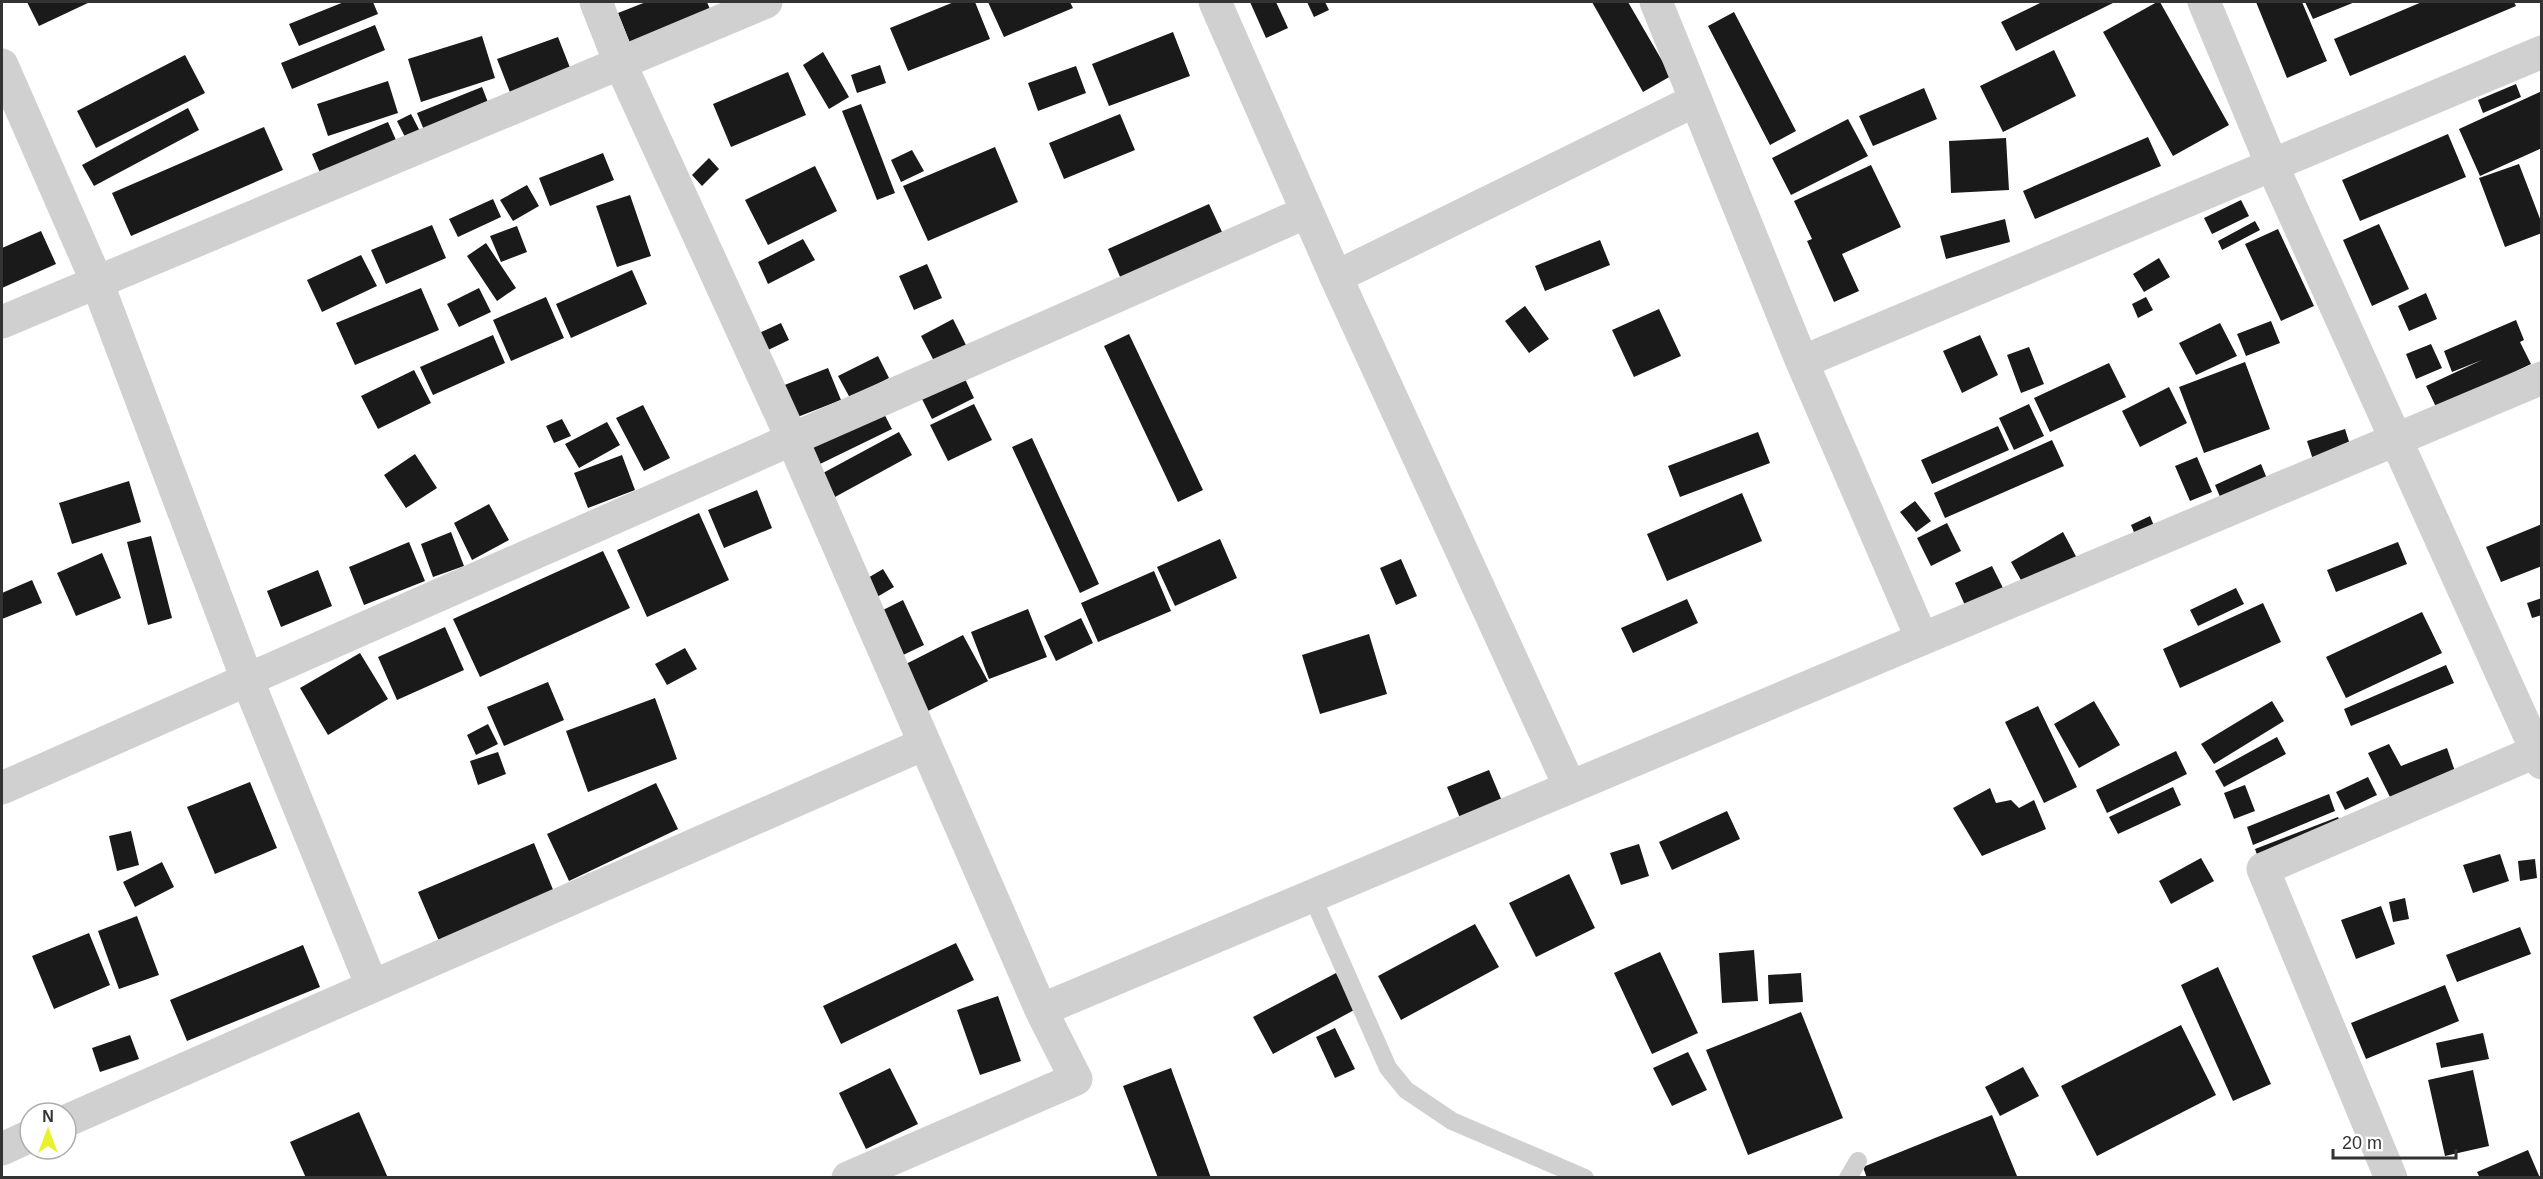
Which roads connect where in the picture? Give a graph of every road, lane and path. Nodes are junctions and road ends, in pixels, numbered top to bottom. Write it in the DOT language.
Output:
graph roads {
  1 [pos="596,2"];
  2 [pos="766,2"];
  3 [pos="1215,2"];
  4 [pos="1656,2"];
  5 [pos="2204,2"];
  6 [pos="2541,52"];
  7 [pos="620,63"];
  8 [pos="2,64"];
  9 [pos="1696,100"];
  10 [pos="2272,165"];
  11 [pos="1307,213"];
  12 [pos="1336,277"];
  13 [pos="97,282"];
  14 [pos="2,322"];
  15 [pos="1802,362"];
  16 [pos="2541,378"];
  17 [pos="792,439"];
  18 [pos="2395,439"];
  19 [pos="1922,639"];
  20 [pos="247,679"];
  21 [pos="924,744"];
  22 [pos="2540,754"];
  23 [pos="2,788"];
  24 [pos="1570,788"];
  25 [pos="1312,896"];
  26 [pos="372,986"];
  27 [pos="1041,1010"];
  28 [pos="78,1115"];
  29 [pos="18,1142"];
  30 [pos="2,1149"];
  31 [pos="1858,1161"];
  32 [pos="848,1178"];
  33 [pos="1584,1178"];
  34 [pos="1848,1178"];
  35 [pos="2391,1178"];
  1 -- 7 [label="street"];
  2 -- 7 [label="street"];
  3 -- 11 [label="street"];
  4 -- 9 [label="street"];
  5 -- 10 [label="street"];
  6 -- 10 [label="street"];
  7 -- 13 [label="street"];
  7 -- 17 [label="street"];
  8 -- 13 [label="street"];
  9 -- 12 [label="street"];
  9 -- 15 [label="street"];
  10 -- 15 [label="street"];
  10 -- 18 [label="street"];
  11 -- 12 [label="street"];
  11 -- 17 [label="street"];
  12 -- 24 [label="street"];
  13 -- 14 [label="street"];
  13 -- 20 [label="street"];
  15 -- 19 [label="street"];
  16 -- 18 [label="street"];
  17 -- 20 [label="street"];
  17 -- 21 [label="street"];
  18 -- 19 [label="street"];
  18 -- 22 [label="street"];
  19 -- 24 [label="street"];
  20 -- 23 [label="street"];
  20 -- 26 [label="street"];
  21 -- 26 [label="street"];
  21 -- 27 [label="street"];
  22 -- 35 [label="street"];
  24 -- 25 [label="street"];
  25 -- 27 [label="street"];
  25 -- 33 [label="lane"];
  26 -- 28 [label="street"];
  27 -- 32 [label="street"];
  29 -- 30 [label="street"];
  31 -- 34 [label="lane"];
}
